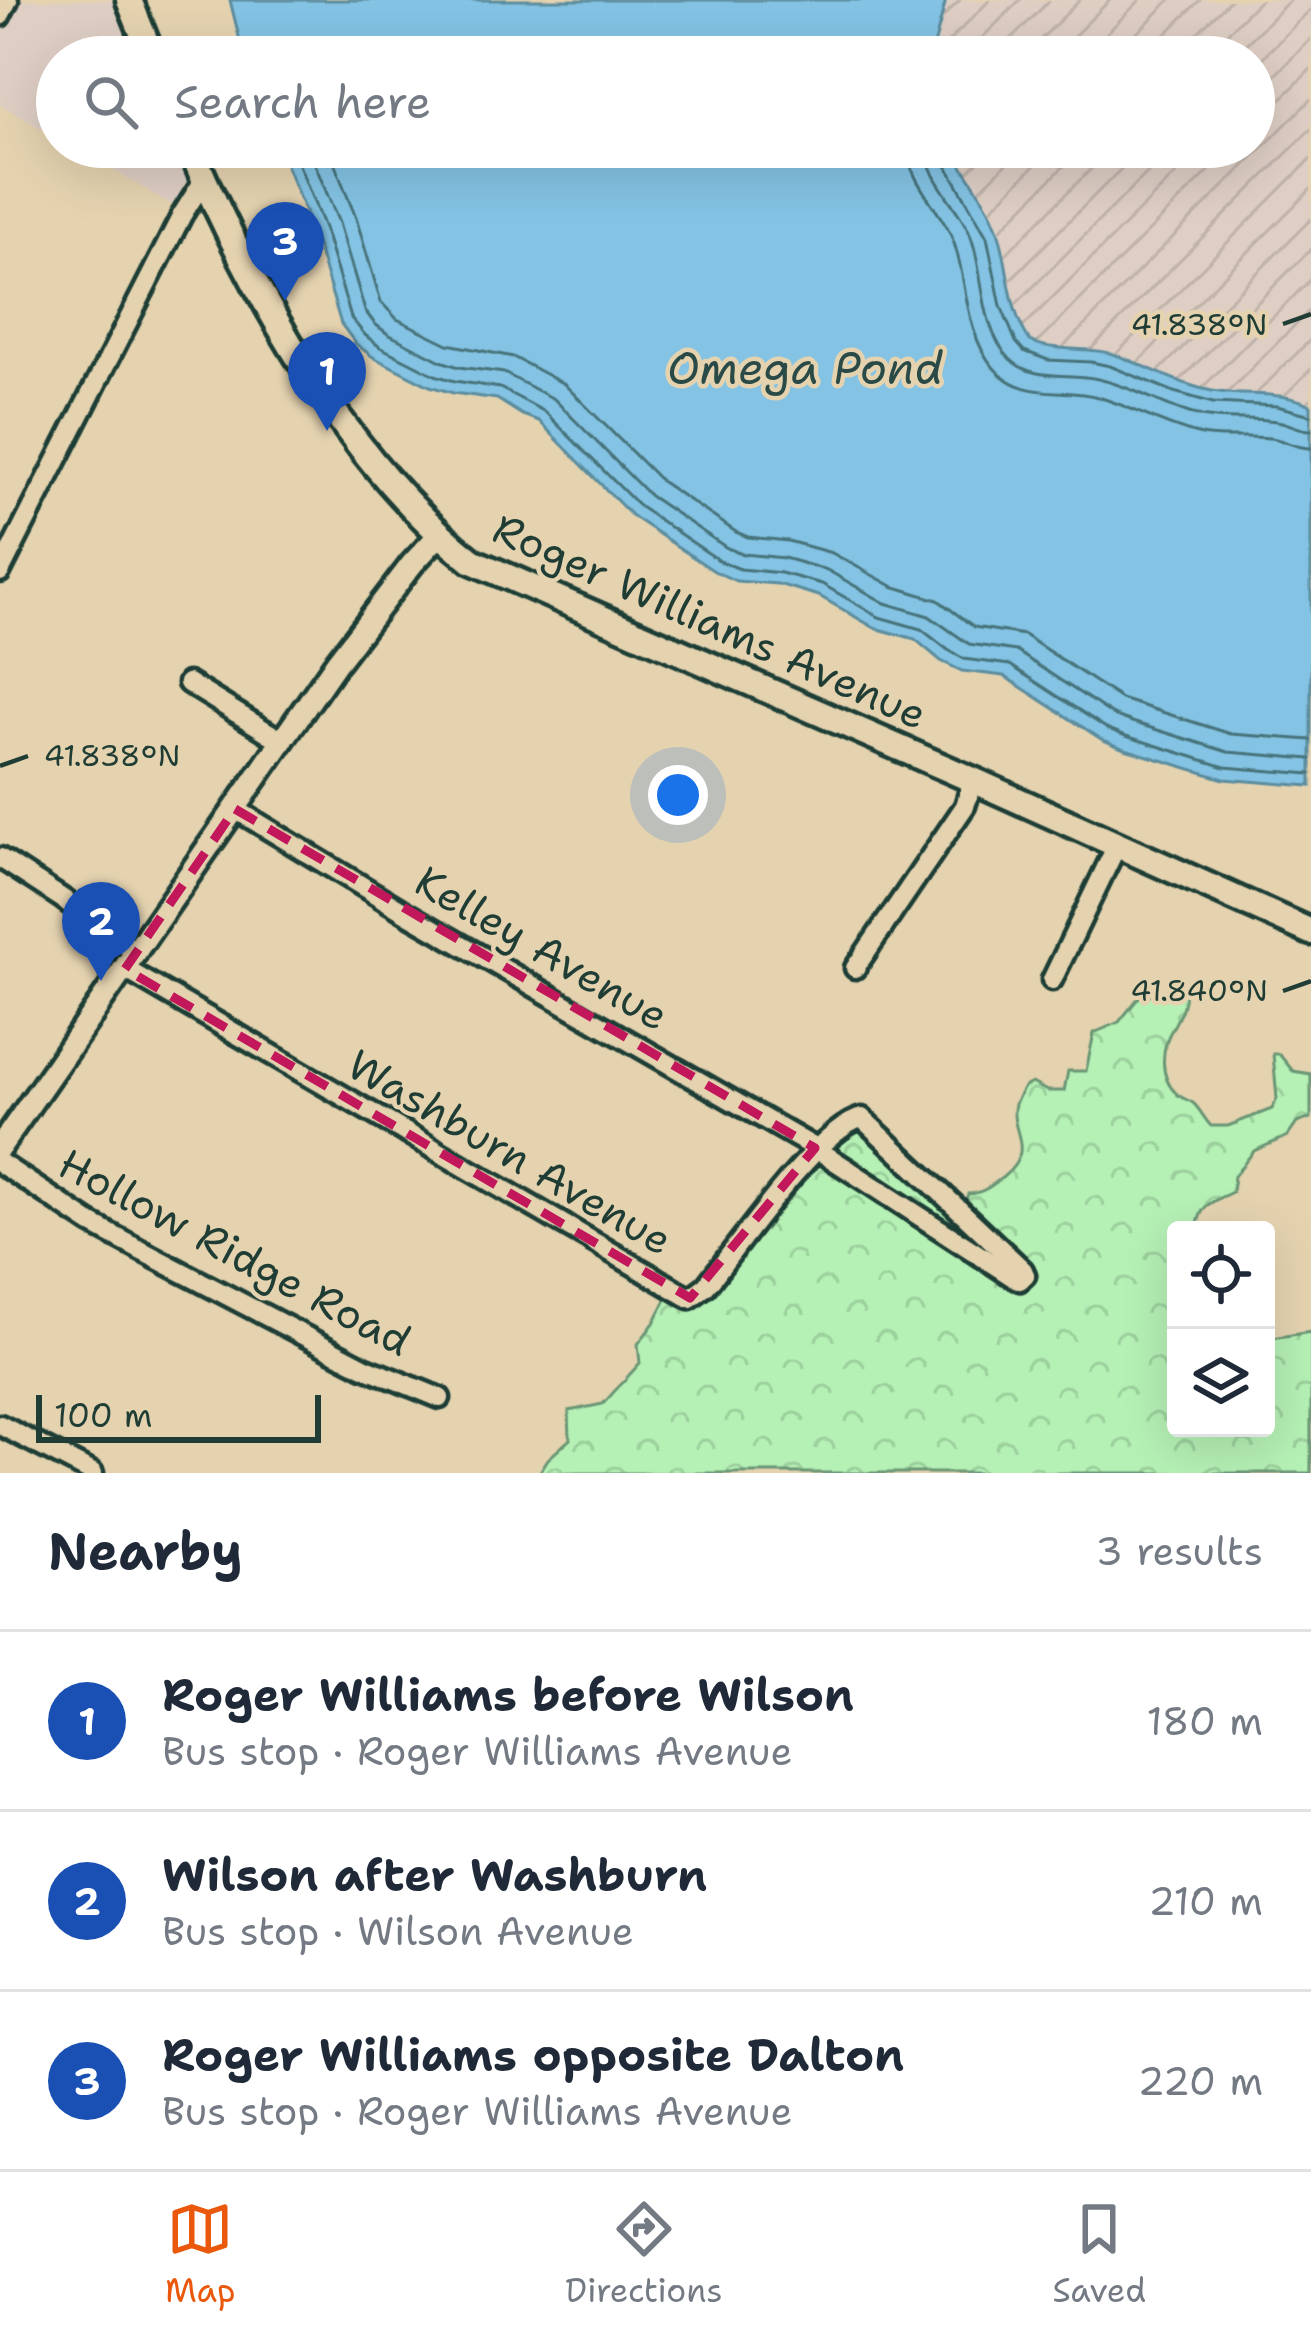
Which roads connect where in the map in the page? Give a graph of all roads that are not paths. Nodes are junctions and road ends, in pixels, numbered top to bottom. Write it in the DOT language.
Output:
graph roads {
  1 [pos="8,0"];
  2 [pos="129,0"];
  3 [pos="0,16"];
  4 [pos="144,36"];
  5 [pos="199,168"];
  6 [pos="204,180"];
  7 [pos="439,535"];
  8 [pos="0,572"];
  9 [pos="188,683"];
  10 [pos="282,741"];
  11 [pos="973,780"];
  12 [pos="235,808"];
  13 [pos="1117,844"];
  14 [pos="0,858"];
  15 [pos="1311,932"];
  16 [pos="131,961"];
  17 [pos="855,968"];
  18 [pos="1052,980"];
  19 [pos="0,1147"];
  20 [pos="815,1148"];
  21 [pos="0,1163"];
  22 [pos="440,1398"];
  23 [pos="0,1425"];
  24 [pos="86,1471"];
  1 -- 3 [label="street"];
  2 -- 4 [label="main road"];
  5 -- 6 [label="main road, Roger Williams Avenue"];
  6 -- 7 [label="main road, Roger Williams Avenue"];
  6 -- 8 [label="street"];
  7 -- 10 [label="street"];
  7 -- 11 [label="main road, Roger Williams Avenue"];
  9 -- 10 [label="street"];
  10 -- 12 [label="street"];
  11 -- 13 [label="main road, Roger Williams Avenue"];
  11 -- 17 [label="street"];
  12 -- 16 [label="street"];
  12 -- 20 [label="street, Kelley Avenue"];
  13 -- 15 [label="main road, Roger Williams Avenue"];
  13 -- 18 [label="street"];
  14 -- 16 [label="street, Washburn Avenue"];
  16 -- 19 [label="street"];
  16 -- 20 [label="street, Washburn Avenue"];
  20 -- 20 [label="street, Kelley Avenue"];
  21 -- 22 [label="street, Hollow Ridge Road"];
  23 -- 24 [label="street"];
}
